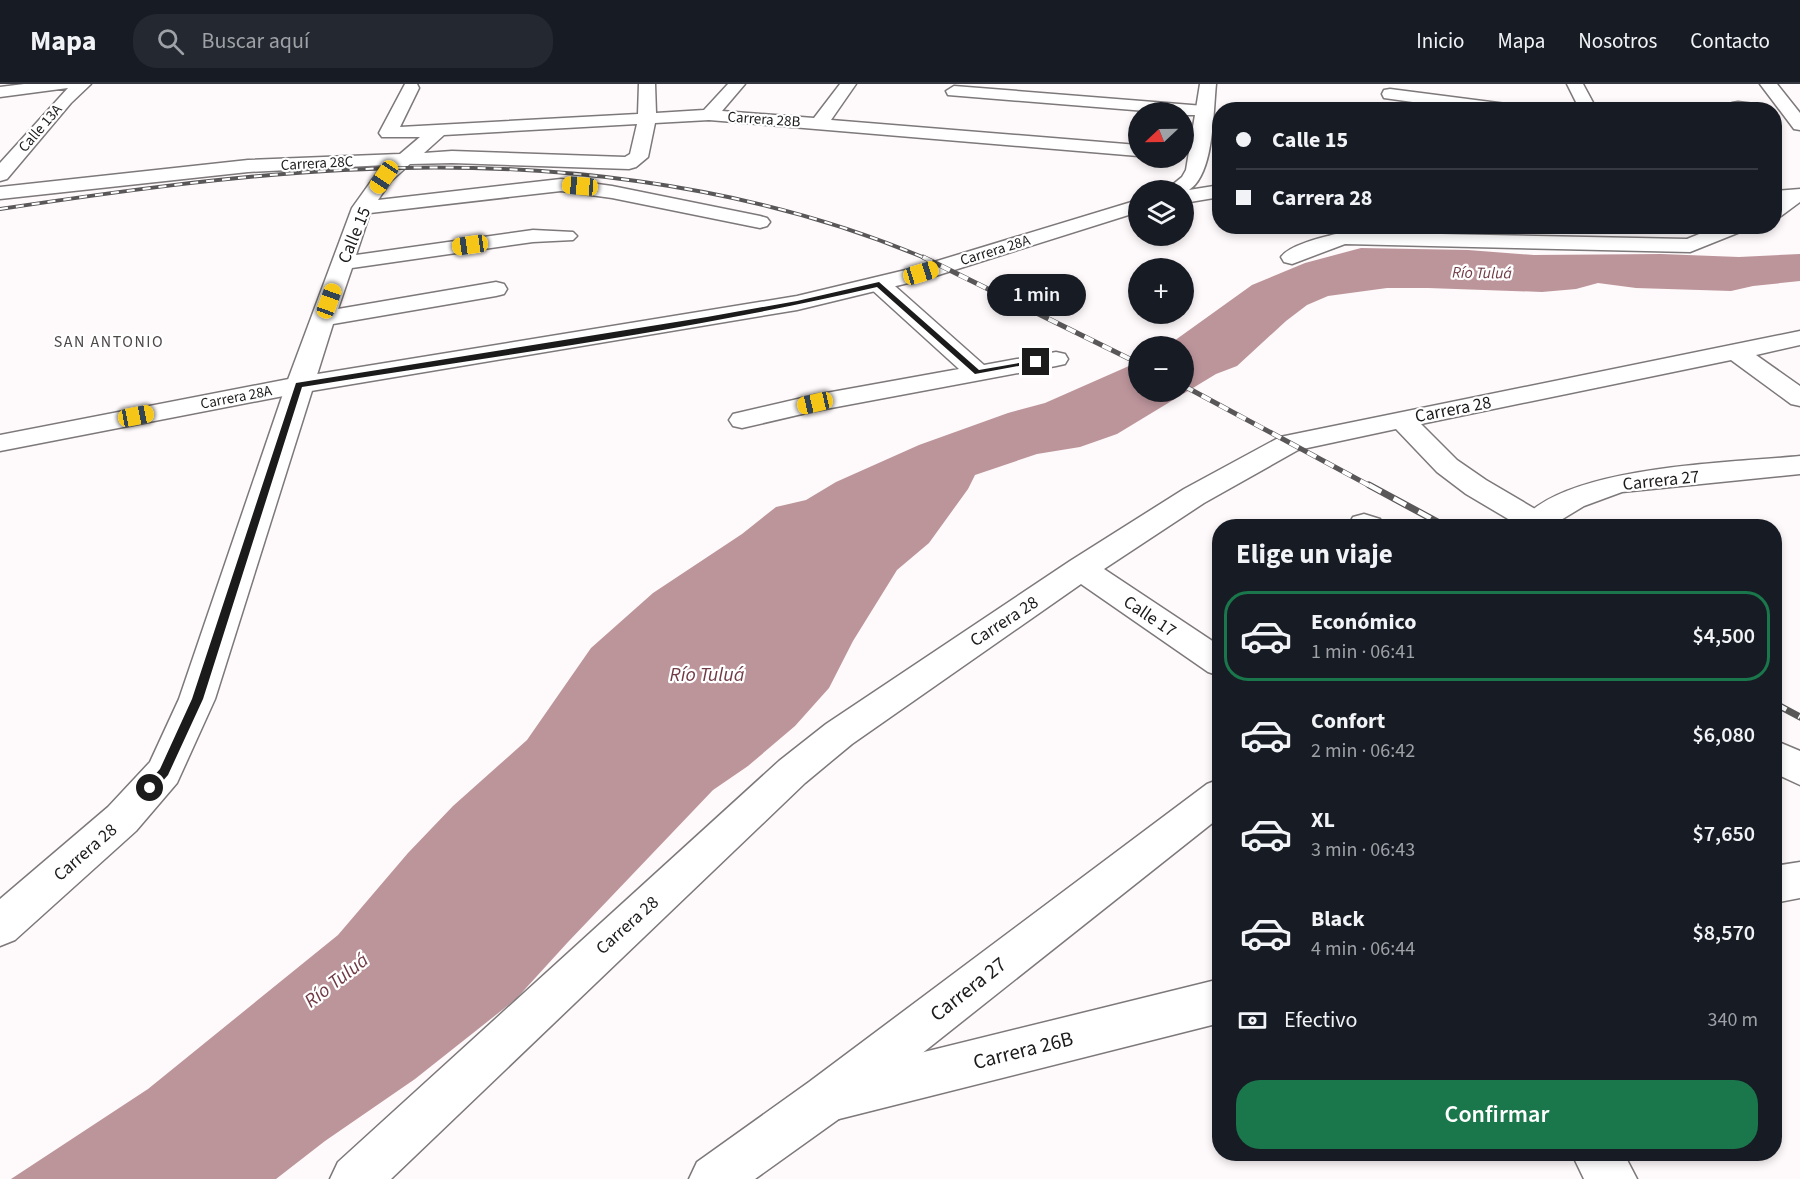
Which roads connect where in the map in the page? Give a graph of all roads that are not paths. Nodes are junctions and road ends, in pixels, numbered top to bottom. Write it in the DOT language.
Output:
graph roads {
  1 [pos="66,84"];
  2 [pos="83,84"];
  3 [pos="647,84"];
  4 [pos="737,84"];
  5 [pos="848,84"];
  6 [pos="1208,84"];
  7 [pos="1575,84"];
  8 [pos="1768,84"];
  9 [pos="36,86"];
  10 [pos="411,87"];
  11 [pos="0,92"];
  12 [pos="954,92"];
  13 [pos="1391,96"];
  14 [pos="1444,102"];
  15 [pos="1585,102"];
  16 [pos="1779,102"];
  17 [pos="1204,111"];
  18 [pos="709,115"];
  19 [pos="647,118"];
  20 [pos="820,123"];
  21 [pos="439,130"];
  22 [pos="1128,150"];
  23 [pos="1194,152"];
  24 [pos="403,159"];
  25 [pos="1194,164"];
  26 [pos="0,175"];
  27 [pos="1212,185"];
  28 [pos="1212,191"];
  29 [pos="0,193"];
  30 [pos="1194,195"];
  31 [pos="1798,196"];
  32 [pos="1782,197"];
  33 [pos="1782,207"];
  34 [pos="362,208"];
  35 [pos="1128,209"];
  36 [pos="760,222"];
  37 [pos="1719,234"];
  38 [pos="566,236"];
  39 [pos="1292,258"];
  40 [pos="343,263"];
  41 [pos="879,284"];
  42 [pos="496,289"];
  43 [pos="322,319"];
  44 [pos="1800,338"];
  45 [pos="1736,352"];
  46 [pos="1056,359"];
  47 [pos="978,373"];
  48 [pos="299,385"];
  49 [pos="1800,398"];
  50 [pos="1401,419"];
  51 [pos="742,420"];
  52 [pos="0,443"];
  53 [pos="1800,465"];
  54 [pos="1526,519"];
  55 [pos="1543,519"];
  56 [pos="1081,569"];
  57 [pos="1212,658"];
  58 [pos="1782,759"];
  59 [pos="1800,769"];
  60 [pos="164,772"];
  61 [pos="1212,801"];
  62 [pos="1800,880"];
  63 [pos="1782,883"];
  64 [pos="0,926"];
  65 [pos="1212,1003"];
  66 [pos="826,1099"];
  67 [pos="1600,1161"];
  68 [pos="356,1179"];
  69 [pos="714,1179"];
  70 [pos="1612,1179"];
  1 -- 9 [label="street"];
  2 -- 26 [label="street, Calle 13A"];
  3 -- 19 [label="street"];
  4 -- 18 [label="street"];
  5 -- 20 [label="street"];
  6 -- 17 [label="street"];
  7 -- 15 [label="street"];
  8 -- 16 [label="street"];
  9 -- 11 [label="street"];
  10 -- 21 [label="street, Carrera 28B"];
  12 -- 17 [label="street"];
  13 -- 14 [label="street"];
  17 -- 23 [label="street"];
  18 -- 19 [label="street, Carrera 28B"];
  18 -- 20 [label="street, Carrera 28B"];
  19 -- 21 [label="street, Carrera 28B"];
  19 -- 24 [label="street, Carrera 28C"];
  20 -- 22 [label="street, Carrera 28B"];
  21 -- 24 [label="street, Calle 15"];
  24 -- 29 [label="street, Carrera 28C"];
  24 -- 34 [label="street, Calle 15"];
  25 -- 27 [label="street"];
  28 -- 30 [label="street"];
  31 -- 32 [label="street"];
  31 -- 33 [label="street"];
  34 -- 36 [label="street"];
  34 -- 40 [label="street, Calle 15"];
  35 -- 41 [label="street, Carrera 28A"];
  37 -- 39 [label="street"];
  38 -- 40 [label="street"];
  40 -- 43 [label="street, Calle 15"];
  41 -- 47 [label="street"];
  41 -- 48 [label="street, Carrera 28A"];
  42 -- 43 [label="street"];
  43 -- 48 [label="street, Calle 15"];
  44 -- 45 [label="street, Carrera 28"];
  45 -- 49 [label="street"];
  45 -- 50 [label="street, Carrera 28"];
  46 -- 47 [label="street"];
  47 -- 51 [label="street"];
  48 -- 52 [label="street, Carrera 28A"];
  48 -- 60 [label="street, Calle 15"];
  50 -- 54 [label="street"];
  50 -- 56 [label="street, Carrera 28"];
  53 -- 55 [label="street, Carrera 27"];
  56 -- 57 [label="street, Calle 17"];
  56 -- 68 [label="street, Carrera 28"];
  58 -- 59 [label="street"];
  60 -- 64 [label="street, Carrera 28"];
  61 -- 66 [label="street, Carrera 27"];
  62 -- 63 [label="street"];
  65 -- 66 [label="street, Carrera 26B"];
  66 -- 69 [label="street, Carrera 27"];
  67 -- 70 [label="street"];
}
